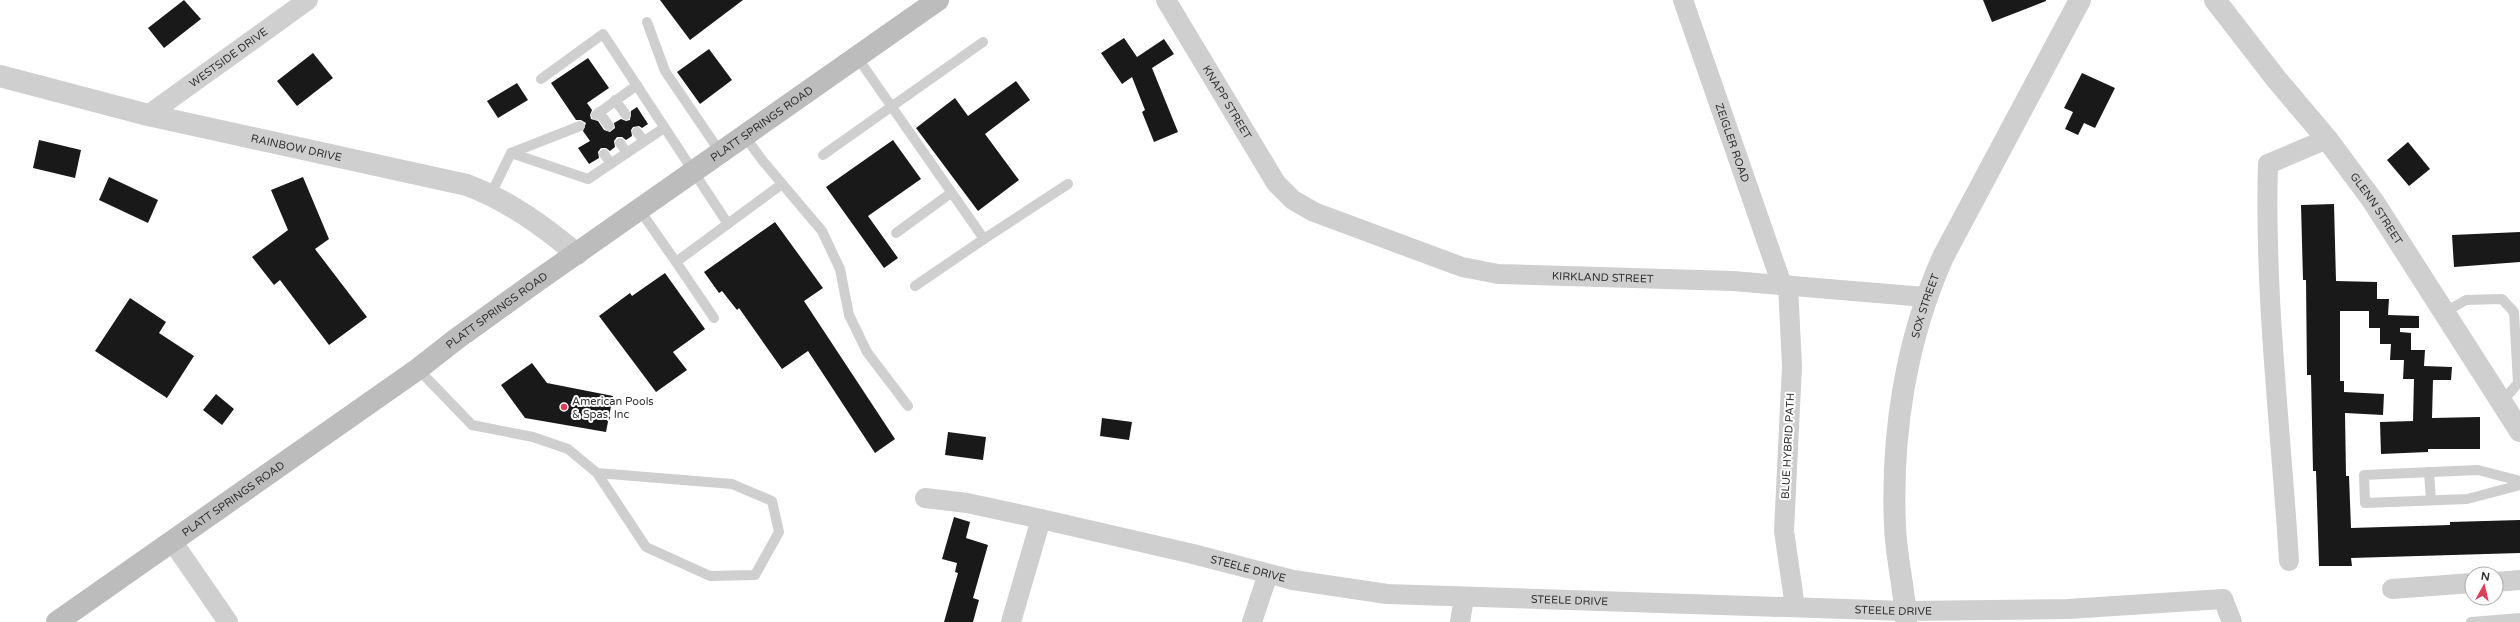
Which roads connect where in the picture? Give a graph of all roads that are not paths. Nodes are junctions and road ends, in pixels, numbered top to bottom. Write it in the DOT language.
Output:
graph roads {
  1 [pos="308,0"];
  2 [pos="938,0"];
  3 [pos="1166,0"];
  4 [pos="1683,0"];
  5 [pos="2080,0"];
  6 [pos="2215,0"];
  7 [pos="647,22"];
  8 [pos="983,42"];
  9 [pos="857,56"];
  10 [pos="0,76"];
  11 [pos="541,78"];
  12 [pos="636,85"];
  13 [pos="615,100"];
  14 [pos="892,106"];
  15 [pos="148,115"];
  16 [pos="626,115"];
  17 [pos="580,126"];
  18 [pos="609,126"];
  19 [pos="664,128"];
  20 [pos="637,132"];
  21 [pos="744,135"];
  22 [pos="2327,139"];
  23 [pos="644,141"];
  24 [pos="620,143"];
  25 [pos="720,152"];
  26 [pos="511,153"];
  27 [pos="627,153"];
  28 [pos="604,154"];
  29 [pos="824,155"];
  30 [pos="611,164"];
  31 [pos="692,172"];
  32 [pos="782,184"];
  33 [pos="1068,184"];
  34 [pos="951,193"];
  35 [pos="491,194"];
  36 [pos="1293,200"];
  37 [pos="639,209"];
  38 [pos="728,224"];
  39 [pos="896,232"];
  40 [pos="984,239"];
  41 [pos="576,254"];
  42 [pos="676,262"];
  43 [pos="1785,285"];
  44 [pos="915,286"];
  45 [pos="1925,297"];
  46 [pos="2445,312"];
  47 [pos="714,318"];
  48 [pos="418,370"];
  49 [pos="2502,402"];
  50 [pos="908,406"];
  51 [pos="2520,431"];
  52 [pos="2429,472"];
  53 [pos="597,473"];
  54 [pos="2520,481"];
  55 [pos="2520,485"];
  56 [pos="925,498"];
  57 [pos="2431,500"];
  58 [pos="1041,519"];
  59 [pos="172,541"];
  60 [pos="2289,561"];
  61 [pos="1268,574"];
  62 [pos="2520,580"];
  63 [pos="2504,581"];
  64 [pos="2464,584"];
  65 [pos="2392,589"];
  66 [pos="1464,598"];
  67 [pos="1795,607"];
  68 [pos="2068,615"];
  69 [pos="1905,617"];
  70 [pos="2520,618"];
  71 [pos="57,622"];
  72 [pos="228,622"];
  73 [pos="1011,622"];
  74 [pos="1252,622"];
  75 [pos="1460,622"];
  76 [pos="2232,622"];
  77 [pos="2470,622"];
  1 -- 15 [label="street, WESTSIDE DRIVE"];
  2 -- 9 [label="main road, PLATT SPRINGS ROAD"];
  3 -- 36 [label="street, KNAPP STREET"];
  4 -- 43 [label="street, ZEIGLER ROAD"];
  5 -- 45 [label="street, SOX STREET"];
  6 -- 22 [label="street, GLENN STREET"];
  7 -- 25 [label="lane"];
  8 -- 14 [label="lane"];
  9 -- 14 [label="lane"];
  9 -- 21 [label="main road, PLATT SPRINGS ROAD"];
  10 -- 15 [label="street, RAINBOW DRIVE"];
  11 -- 12 [label="lane"];
  12 -- 13 [label="lane"];
  12 -- 19 [label="lane"];
  13 -- 16 [label="lane"];
  13 -- 18 [label="lane"];
  14 -- 29 [label="lane"];
  14 -- 34 [label="lane"];
  15 -- 35 [label="street, RAINBOW DRIVE"];
  17 -- 26 [label="lane"];
  19 -- 23 [label="lane"];
  19 -- 31 [label="lane"];
  20 -- 23 [label="lane"];
  21 -- 25 [label="main road, PLATT SPRINGS ROAD"];
  21 -- 32 [label="lane"];
  22 -- 46 [label="street, GLENN STREET"];
  22 -- 60 [label="street"];
  23 -- 27 [label="lane"];
  24 -- 27 [label="lane"];
  25 -- 31 [label="main road, PLATT SPRINGS ROAD"];
  26 -- 30 [label="lane"];
  26 -- 35 [label="lane"];
  27 -- 30 [label="lane"];
  28 -- 30 [label="lane"];
  31 -- 37 [label="main road, PLATT SPRINGS ROAD"];
  31 -- 38 [label="lane"];
  32 -- 38 [label="lane"];
  32 -- 50 [label="lane"];
  33 -- 40 [label="lane"];
  34 -- 39 [label="lane"];
  34 -- 40 [label="lane"];
  35 -- 41 [label="street, RAINBOW DRIVE"];
  36 -- 43 [label="street, KIRKLAND STREET"];
  37 -- 41 [label="main road, PLATT SPRINGS ROAD"];
  37 -- 42 [label="lane"];
  38 -- 42 [label="lane"];
  40 -- 44 [label="lane"];
  41 -- 48 [label="main road, PLATT SPRINGS ROAD"];
  42 -- 47 [label="lane"];
  43 -- 45 [label="street, KIRKLAND STREET"];
  43 -- 67 [label="street, BLUE HYBRID PATH"];
  45 -- 69 [label="street, SOX STREET"];
  46 -- 49 [label="street, GLENN STREET"];
  46 -- 49 [label="lane"];
  48 -- 53 [label="lane"];
  48 -- 59 [label="main road, PLATT SPRINGS ROAD"];
  49 -- 51 [label="street, GLENN STREET"];
  52 -- 54 [label="lane"];
  52 -- 57 [label="lane"];
  52 -- 57 [label="lane"];
  53 -- 53 [label="lane"];
  55 -- 57 [label="lane"];
  56 -- 58 [label="street, STEELE DRIVE"];
  58 -- 61 [label="street, STEELE DRIVE"];
  58 -- 73 [label="street"];
  59 -- 71 [label="main road, PLATT SPRINGS ROAD"];
  59 -- 72 [label="street"];
  61 -- 66 [label="street, STEELE DRIVE"];
  61 -- 74 [label="street"];
  62 -- 63 [label="street"];
  64 -- 65 [label="street"];
  66 -- 67 [label="street, STEELE DRIVE"];
  66 -- 75 [label="street"];
  67 -- 69 [label="street, STEELE DRIVE"];
  68 -- 69 [label="street, STEELE DRIVE"];
  68 -- 76 [label="street, STEELE DRIVE"];
  70 -- 77 [label="lane"];
}
